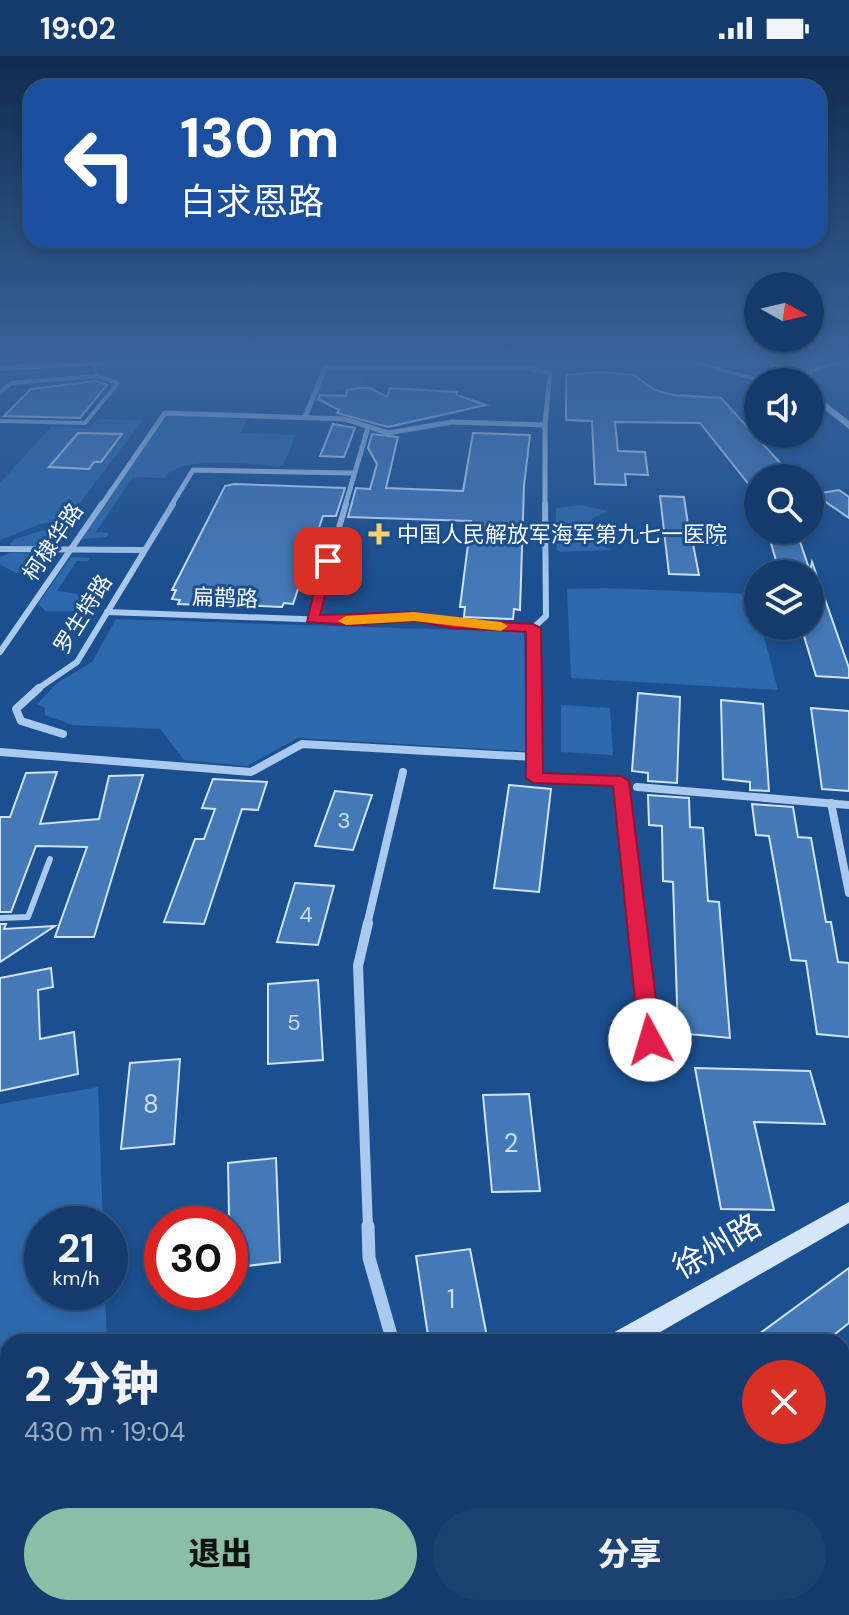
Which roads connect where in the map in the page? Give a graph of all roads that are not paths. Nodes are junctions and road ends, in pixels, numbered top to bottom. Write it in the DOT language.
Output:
graph roads {
  1 [pos="150,435"];
  2 [pos="366,435"];
  3 [pos="545,435"];
  4 [pos="352,473"];
  5 [pos="0,549"];
  6 [pos="69,549"];
  7 [pos="143,550"];
  8 [pos="107,612"];
  9 [pos="312,619"];
  10 [pos="533,628"];
  11 [pos="0,652"];
  12 [pos="63,734"];
  13 [pos="0,752"];
  14 [pos="534,757"];
  15 [pos="403,772"];
  16 [pos="637,787"];
  17 [pos="831,803"];
  18 [pos="849,805"];
  19 [pos="845,851"];
  20 [pos="50,859"];
  21 [pos="849,893"];
  22 [pos="0,918"];
  23 [pos="650,1040"];
  24 [pos="849,1212"];
  25 [pos="391,1334"];
  26 [pos="638,1334"];
  1 -- 6 [label="street, 柯棣华路"];
  2 -- 4 [label="street"];
  3 -- 10 [label="street"];
  4 -- 7 [label="street, 罗生特路"];
  4 -- 9 [label="street"];
  5 -- 6 [label="street"];
  6 -- 7 [label="street"];
  6 -- 11 [label="street, 柯棣华路"];
  7 -- 8 [label="street, 罗生特路"];
  8 -- 9 [label="street, 扁鹊路"];
  8 -- 12 [label="street, 罗生特路"];
  9 -- 10 [label="street, 扁鹊路"];
  10 -- 14 [label="street"];
  13 -- 14 [label="street"];
  14 -- 23 [label="street"];
  15 -- 25 [label="street"];
  16 -- 17 [label="street"];
  17 -- 18 [label="street"];
  17 -- 19 [label="street"];
  19 -- 21 [label="street"];
  20 -- 22 [label="lane"];
  24 -- 26 [label="main road, 徐州路"];
}
